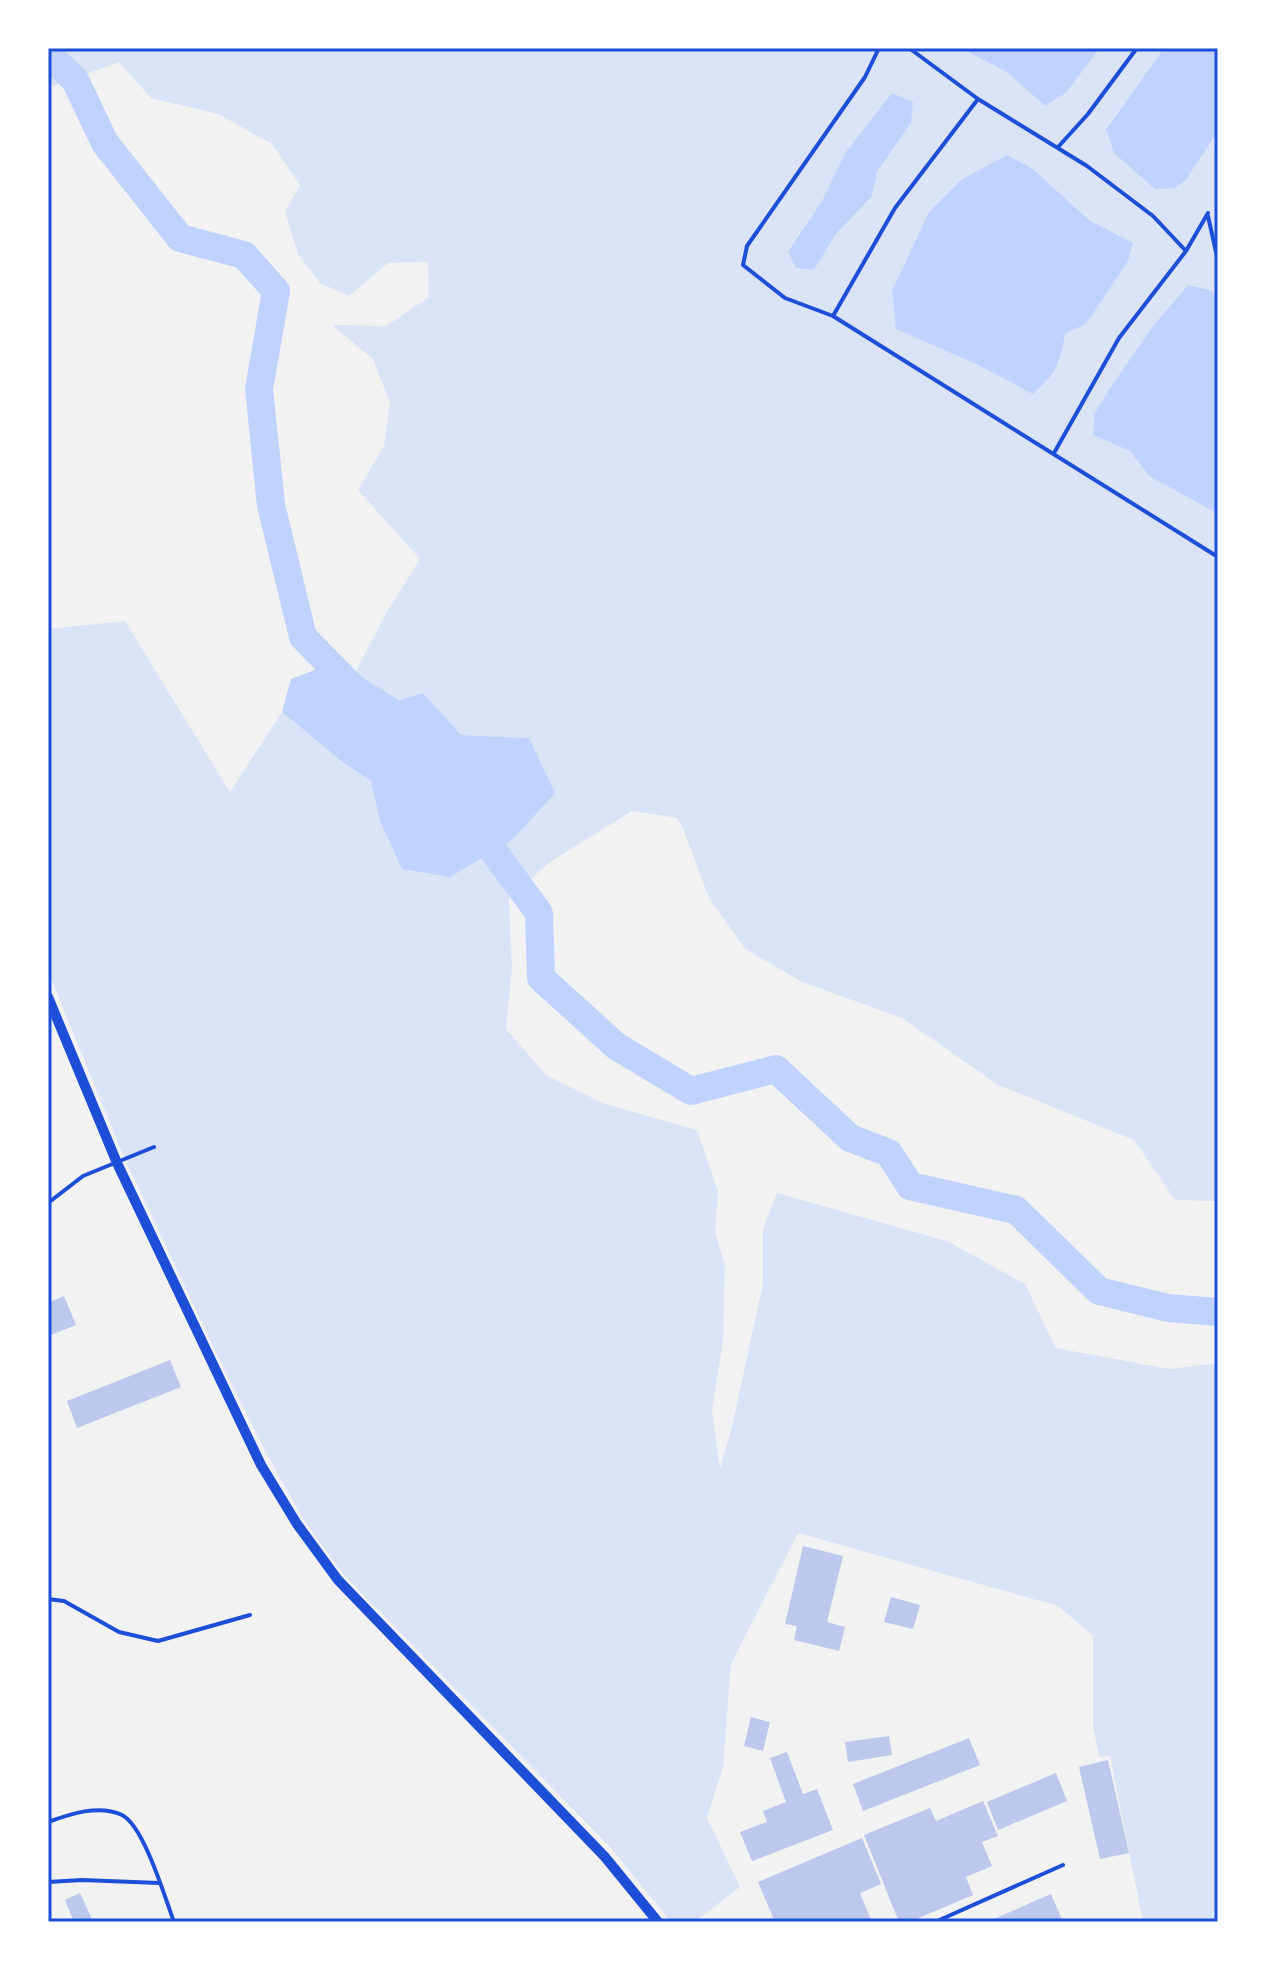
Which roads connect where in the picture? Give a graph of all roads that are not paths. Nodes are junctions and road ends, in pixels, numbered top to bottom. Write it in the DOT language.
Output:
graph roads {
  1 [pos="879,48"];
  2 [pos="909,48"];
  3 [pos="1137,48"];
  4 [pos="978,99"];
  5 [pos="1059,146"];
  6 [pos="1186,251"];
  7 [pos="1218,261"];
  8 [pos="833,316"];
  9 [pos="1054,453"];
  10 [pos="1218,557"];
  11 [pos="48,997"];
  12 [pos="154,1147"];
  13 [pos="117,1163"];
  14 [pos="48,1203"];
  15 [pos="48,1599"];
  16 [pos="250,1615"];
  17 [pos="48,1822"];
  18 [pos="1063,1865"];
  19 [pos="48,1882"];
  20 [pos="159,1883"];
  21 [pos="174,1922"];
  22 [pos="658,1922"];
  23 [pos="935,1922"];
  1 -- 8 [label="lane"];
  2 -- 4 [label="lane"];
  3 -- 5 [label="lane"];
  4 -- 5 [label="lane"];
  4 -- 8 [label="lane"];
  5 -- 6 [label="lane"];
  6 -- 7 [label="lane"];
  6 -- 9 [label="lane"];
  8 -- 9 [label="lane"];
  9 -- 10 [label="lane"];
  11 -- 13 [label="street"];
  12 -- 13 [label="lane"];
  13 -- 14 [label="lane"];
  13 -- 22 [label="street"];
  15 -- 16 [label="lane"];
  17 -- 20 [label="lane"];
  18 -- 23 [label="lane"];
  19 -- 20 [label="lane"];
  20 -- 21 [label="lane"];
}
